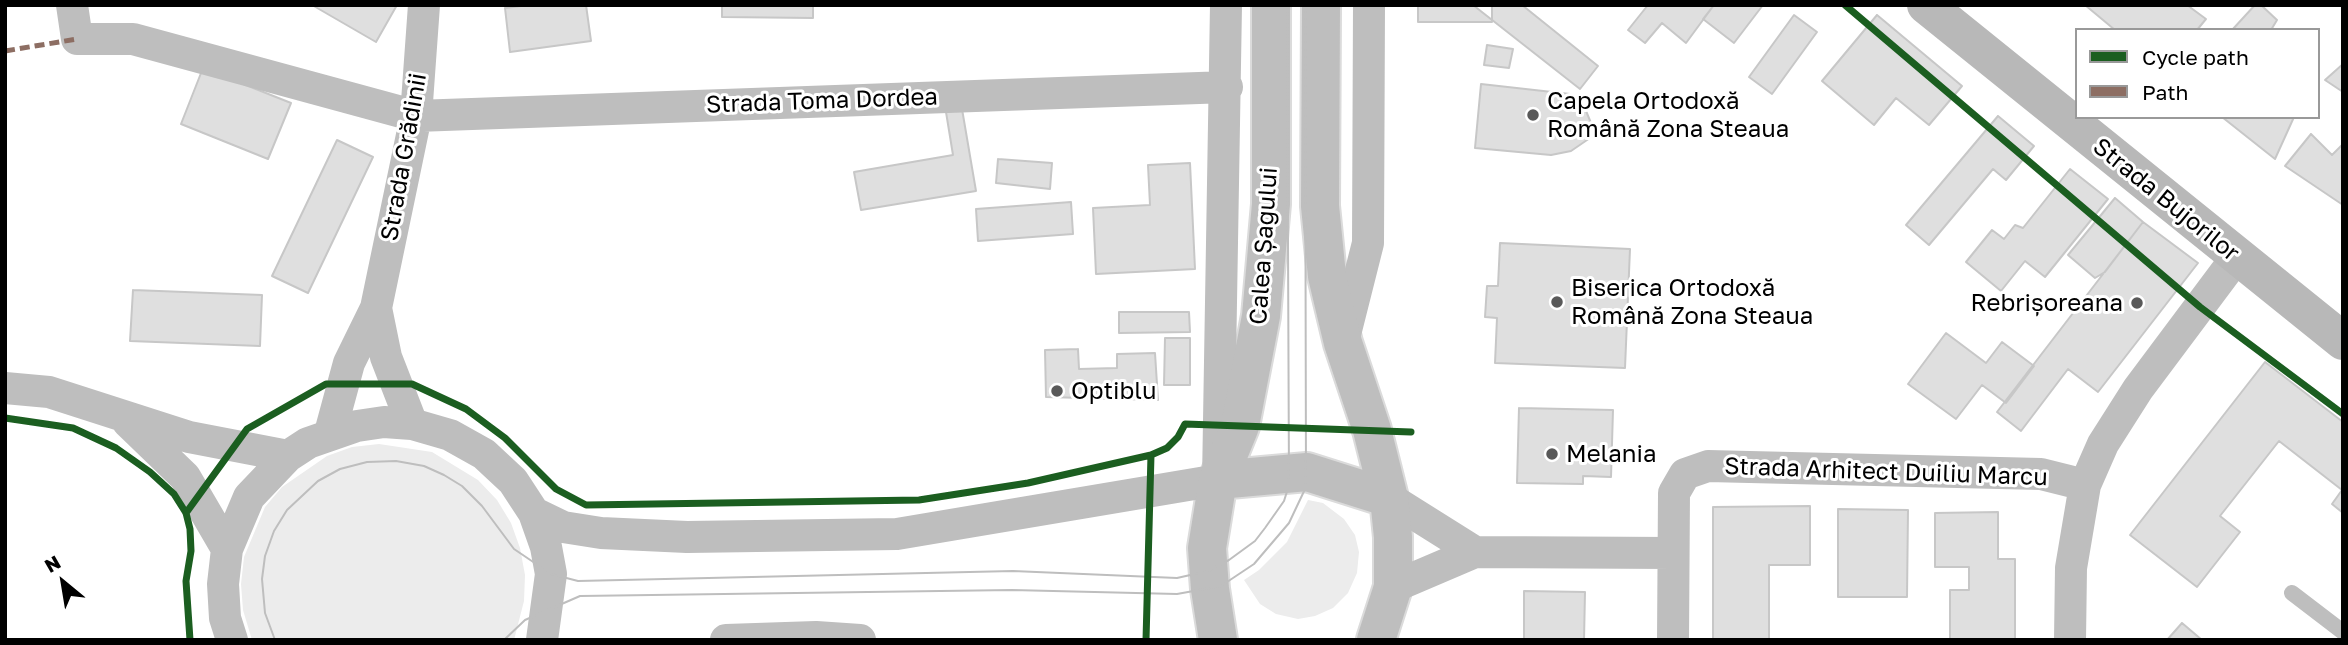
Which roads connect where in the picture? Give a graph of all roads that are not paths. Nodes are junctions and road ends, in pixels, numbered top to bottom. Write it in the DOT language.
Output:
graph roads {
  1 [pos="72,5"];
  2 [pos="424,5"];
  3 [pos="1226,5"];
  4 [pos="1271,5"];
  5 [pos="1321,5"];
  6 [pos="1369,5"];
  7 [pos="1926,5"];
  8 [pos="1227,87"];
  9 [pos="416,116"];
  10 [pos="2236,258"];
  11 [pos="376,308"];
  12 [pos="2343,341"];
  13 [pos="1343,344"];
  14 [pos="5,388"];
  15 [pos="121,416"];
  16 [pos="412,425"];
  17 [pos="330,433"];
  18 [pos="288,456"];
  19 [pos="1217,480"];
  20 [pos="2085,485"];
  21 [pos="1389,498"];
  22 [pos="534,513"];
  23 [pos="227,549"];
  24 [pos="1475,552"];
  25 [pos="1673,553"];
  26 [pos="1392,587"];
  27 [pos="2292,593"];
  28 [pos="224,632"];
  29 [pos="2343,632"];
  30 [pos="542,640"];
  31 [pos="726,640"];
  32 [pos="860,640"];
  33 [pos="1218,640"];
  34 [pos="1376,640"];
  35 [pos="1673,640"];
  36 [pos="2070,640"];
  1 -- 9 [label="street, Strada Toma Dordea"];
  2 -- 9 [label="street, Strada Grădinii"];
  3 -- 8 [label="street, Calea Șagului"];
  4 -- 19 [label="main road, Calea Șagului"];
  5 -- 13 [label="main road, Calea Șagului"];
  6 -- 13 [label="street"];
  7 -- 10 [label="main road, Strada Bujorilor"];
  8 -- 9 [label="street, Strada Toma Dordea"];
  8 -- 19 [label="street, Calea Șagului"];
  9 -- 11 [label="street, Strada Grădinii"];
  10 -- 12 [label="main road, Strada Bujorilor"];
  10 -- 20 [label="street"];
  11 -- 16 [label="street, Strada Grădinii"];
  11 -- 17 [label="street, Strada Grădinii"];
  13 -- 21 [label="main road, Calea Șagului"];
  14 -- 15 [label="street"];
  15 -- 18 [label="street"];
  15 -- 23 [label="street"];
  16 -- 17 [label="street"];
  16 -- 22 [label="street"];
  17 -- 18 [label="street"];
  18 -- 23 [label="street"];
  19 -- 21 [label="main road"];
  19 -- 22 [label="street"];
  19 -- 33 [label="main road, Calea Șagului"];
  20 -- 25 [label="street, Strada Arhitect Duiliu Marcu"];
  20 -- 36 [label="street"];
  21 -- 24 [label="street"];
  21 -- 26 [label="main road, Calea Șagului"];
  22 -- 30 [label="street"];
  23 -- 28 [label="street"];
  24 -- 25 [label="street"];
  24 -- 26 [label="street"];
  25 -- 35 [label="street, Strada Arhitect Duiliu Marcu"];
  26 -- 34 [label="main road, Calea Șagului"];
  27 -- 29 [label="lane"];
  31 -- 32 [label="street"];
}
